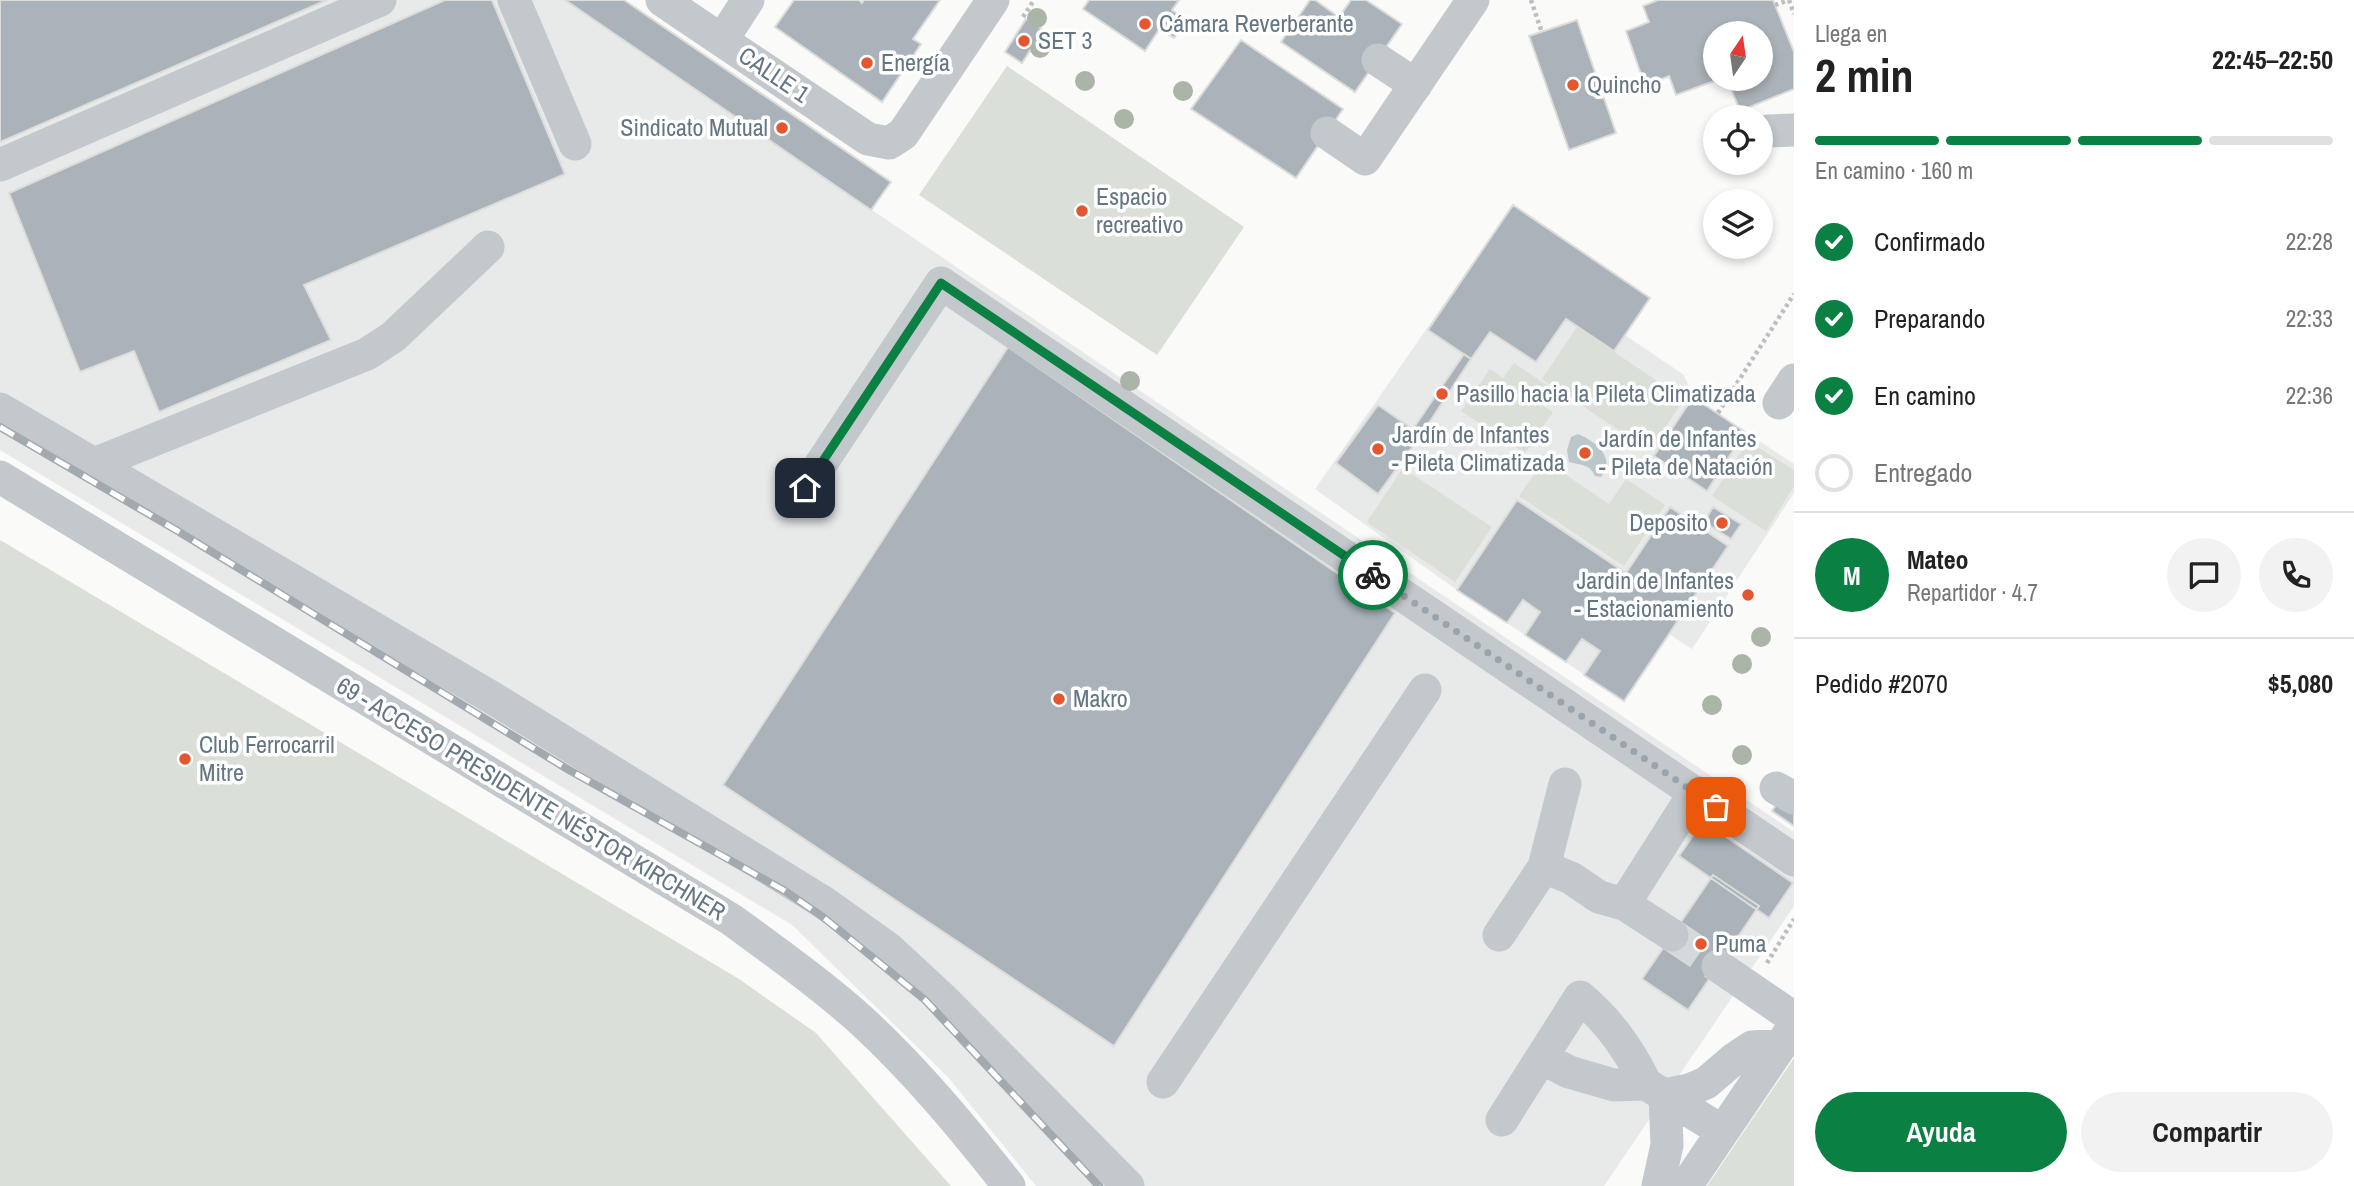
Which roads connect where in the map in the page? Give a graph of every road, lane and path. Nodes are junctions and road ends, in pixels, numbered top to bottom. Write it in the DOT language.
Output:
graph roads {
  1 [pos="380,0"];
  2 [pos="514,0"];
  3 [pos="662,0"];
  4 [pos="748,0"];
  5 [pos="992,0"];
  6 [pos="1473,0"];
  7 [pos="1531,0"];
  8 [pos="1789,0"];
  9 [pos="1775,5"];
  10 [pos="1794,14"];
  11 [pos="1542,33"];
  12 [pos="722,40"];
  13 [pos="1377,60"];
  14 [pos="1416,85"];
  15 [pos="1794,130"];
  16 [pos="1773,131"];
  17 [pos="1327,133"];
  18 [pos="575,144"];
  19 [pos="0,165"];
  20 [pos="488,247"];
  21 [pos="1794,294"];
  22 [pos="0,409"];
  23 [pos="1718,414"];
  24 [pos="94,464"];
  25 [pos="0,477"];
  26 [pos="805,488"];
  27 [pos="1425,690"];
  28 [pos="1565,784"];
  29 [pos="1695,792"];
  30 [pos="1794,860"];
  31 [pos="1544,867"];
  32 [pos="1623,904"];
  33 [pos="1499,935"];
  34 [pos="1672,935"];
  35 [pos="1718,966"];
  36 [pos="1790,1030"];
  37 [pos="1542,1058"];
  38 [pos="1163,1082"];
  39 [pos="1656,1090"];
  40 [pos="1502,1119"];
  41 [pos="1722,1130"];
  42 [pos="1009,1186"];
  43 [pos="1128,1186"];
  44 [pos="1658,1186"];
  45 [pos="1686,1186"];
  1 -- 19 [label="street"];
  2 -- 18 [label="street"];
  3 -- 12 [label="street, CALLE 1"];
  4 -- 12 [label="street"];
  5 -- 12 [label="street, CALLE 1"];
  6 -- 14 [label="street"];
  7 -- 11 [label="path"];
  8 -- 9 [label="path"];
  8 -- 10 [label="path"];
  13 -- 14 [label="street"];
  14 -- 17 [label="street"];
  15 -- 16 [label="street"];
  20 -- 24 [label="street"];
  21 -- 23 [label="path"];
  22 -- 24 [label="street"];
  24 -- 43 [label="street"];
  25 -- 42 [label="street, 69 - ACCESO PRESIDENTE NÉSTOR KIRCHNER"];
  26 -- 29 [label="street"];
  27 -- 38 [label="street"];
  28 -- 31 [label="street"];
  29 -- 30 [label="street"];
  29 -- 32 [label="street"];
  31 -- 32 [label="street"];
  31 -- 33 [label="street"];
  32 -- 34 [label="street"];
  35 -- 36 [label="street"];
  36 -- 39 [label="street"];
  36 -- 41 [label="street"];
  37 -- 39 [label="street"];
  37 -- 39 [label="street"];
  37 -- 40 [label="street"];
  39 -- 41 [label="street"];
  39 -- 44 [label="street"];
  41 -- 45 [label="street"];
}
